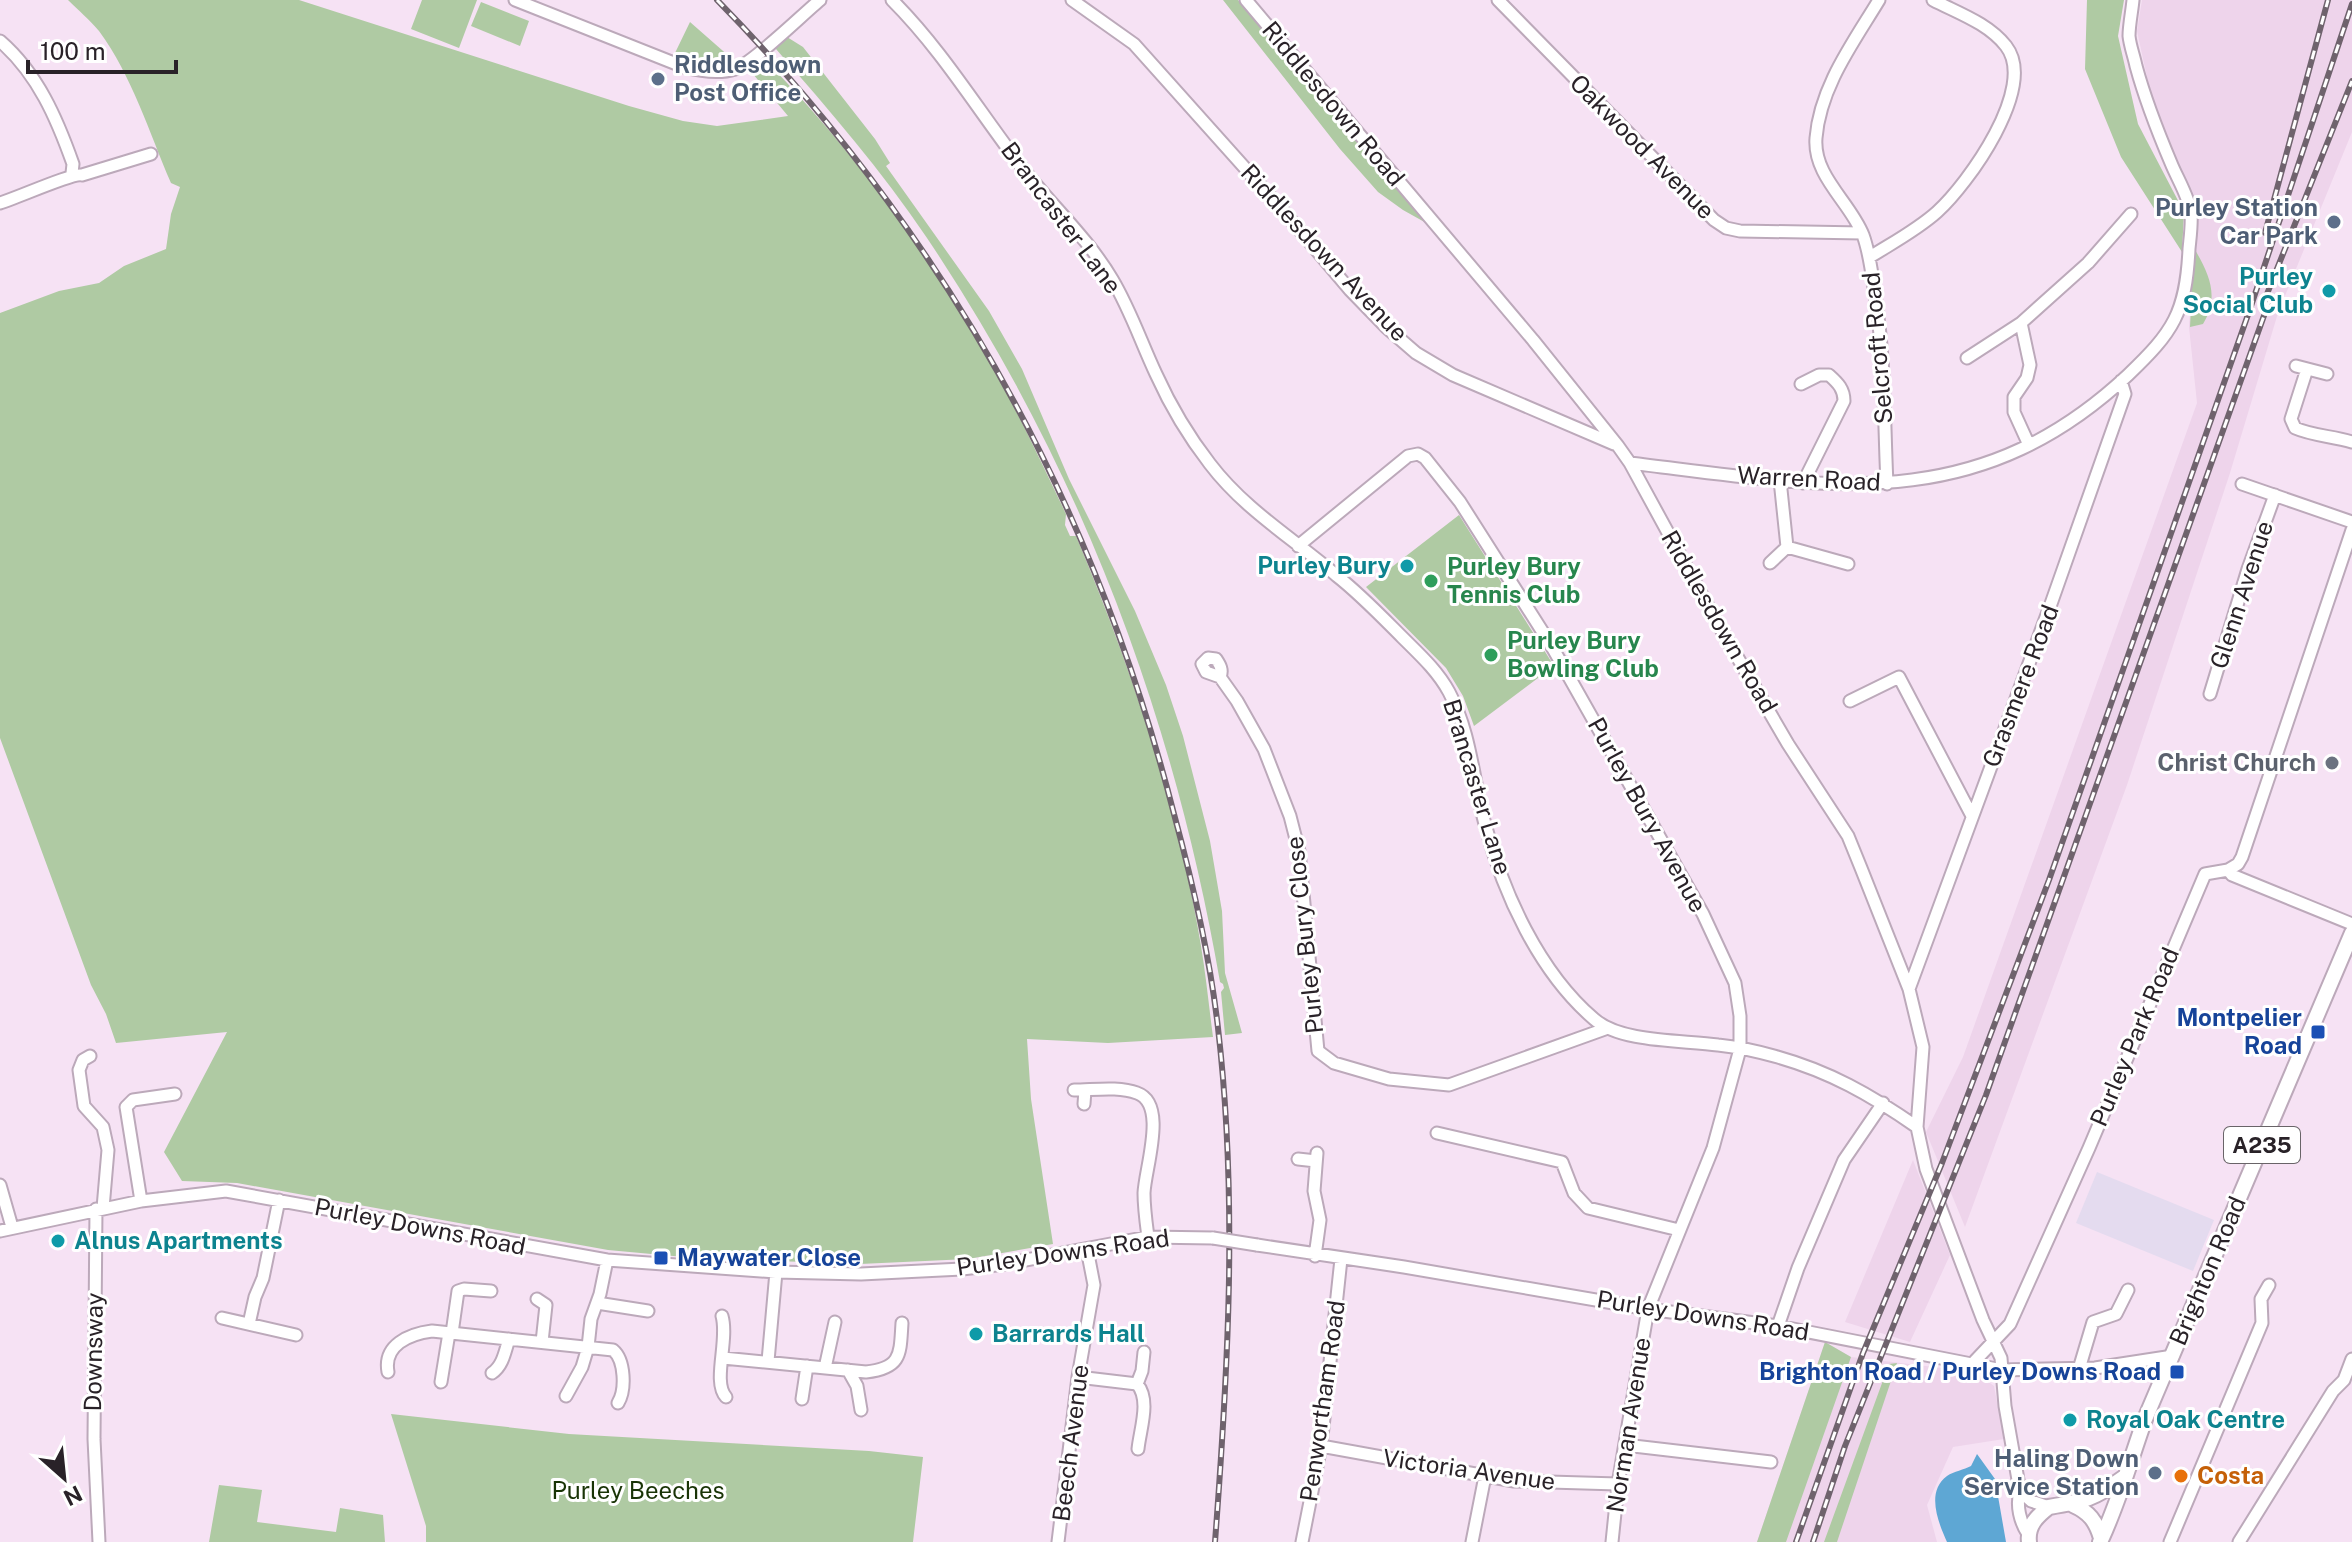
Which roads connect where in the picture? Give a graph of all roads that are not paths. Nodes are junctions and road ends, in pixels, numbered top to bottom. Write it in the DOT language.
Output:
graph roads {
  1 [pos="515,0"];
  2 [pos="820,0"];
  3 [pos="892,0"];
  4 [pos="1072,0"];
  5 [pos="1246,0"];
  6 [pos="1498,0"];
  7 [pos="1879,0"];
  8 [pos="1933,0"];
  9 [pos="2133,0"];
  10 [pos="0,41"];
  11 [pos="151,154"];
  12 [pos="72,173"];
  13 [pos="0,203"];
  14 [pos="2131,214"];
  15 [pos="1862,233"];
  16 [pos="1870,257"];
  17 [pos="2021,323"];
  18 [pos="1967,358"];
  19 [pos="2327,374"];
  20 [pos="2121,381"];
  21 [pos="1801,384"];
  22 [pos="2352,442"];
  23 [pos="2029,445"];
  24 [pos="1618,446"];
  25 [pos="1630,463"];
  26 [pos="1780,480"];
  27 [pos="1803,483"];
  28 [pos="1887,484"];
  29 [pos="2242,484"];
  30 [pos="2275,495"];
  31 [pos="2352,522"];
  32 [pos="2352,530"];
  33 [pos="1298,546"];
  34 [pos="1787,547"];
  35 [pos="2350,547"];
  36 [pos="1770,563"];
  37 [pos="1848,564"];
  38 [pos="1220,677"];
  39 [pos="2210,694"];
  40 [pos="1850,701"];
  41 [pos="1972,816"];
  42 [pos="2228,870"];
  43 [pos="2352,924"];
  44 [pos="2352,933"];
  45 [pos="1909,989"];
  46 [pos="1605,1029"];
  47 [pos="1740,1049"];
  48 [pos="90,1056"];
  49 [pos="175,1094"];
  50 [pos="1883,1103"];
  51 [pos="1084,1104"];
  52 [pos="1917,1127"];
  53 [pos="1437,1133"];
  54 [pos="1298,1159"];
  55 [pos="0,1185"];
  56 [pos="279,1200"];
  57 [pos="141,1201"];
  58 [pos="100,1209"];
  59 [pos="12,1227"];
  60 [pos="1679,1230"];
  61 [pos="0,1231"];
  62 [pos="1148,1237"];
  63 [pos="1087,1249"];
  64 [pos="1315,1256"];
  65 [pos="1341,1259"];
  66 [pos="607,1260"];
  67 [pos="776,1272"];
  68 [pos="2269,1285"];
  69 [pos="2128,1290"];
  70 [pos="491,1291"];
  71 [pos="537,1299"];
  72 [pos="597,1303"];
  73 [pos="1648,1309"];
  74 [pos="648,1311"];
  75 [pos="722,1316"];
  76 [pos="222,1318"];
  77 [pos="835,1322"];
  78 [pos="902,1323"];
  79 [pos="249,1324"];
  80 [pos="1778,1326"];
  81 [pos="450,1333"];
  82 [pos="296,1335"];
  83 [pos="509,1339"];
  84 [pos="542,1342"];
  85 [pos="1993,1342"];
  86 [pos="588,1347"];
  87 [pos="1144,1352"];
  88 [pos="2173,1356"];
  89 [pos="723,1358"];
  90 [pos="2352,1359"];
  91 [pos="768,1361"];
  92 [pos="1973,1363"];
  93 [pos="807,1366"];
  94 [pos="825,1368"];
  95 [pos="2079,1369"];
  96 [pos="848,1370"];
  97 [pos="2002,1370"];
  98 [pos="388,1372"];
  99 [pos="492,1373"];
  100 [pos="1078,1377"];
  101 [pos="2348,1380"];
  102 [pos="441,1382"];
  103 [pos="1137,1384"];
  104 [pos="566,1396"];
  105 [pos="726,1397"];
  106 [pos="802,1399"];
  107 [pos="618,1403"];
  108 [pos="861,1410"];
  109 [pos="1625,1445"];
  110 [pos="1321,1446"];
  111 [pos="1138,1449"];
  112 [pos="1771,1462"];
  113 [pos="1485,1476"];
  114 [pos="2123,1478"];
  115 [pos="1618,1484"];
  116 [pos="2020,1491"];
  117 [pos="2073,1505"];
  118 [pos="2049,1507"];
  119 [pos="2028,1538"];
  120 [pos="2100,1540"];
  121 [pos="99,1542"];
  122 [pos="1058,1542"];
  123 [pos="1302,1542"];
  124 [pos="1472,1542"];
  125 [pos="1612,1542"];
  126 [pos="2170,1542"];
  127 [pos="2239,1542"];
  1 -- 2 [label="street"];
  3 -- 33 [label="street, Brancaster Lane"];
  4 -- 24 [label="street, Riddlesdown Avenue"];
  5 -- 24 [label="street, Riddlesdown Road"];
  6 -- 15 [label="street, Oakwood Avenue"];
  7 -- 15 [label="street, Selcroft Road"];
  8 -- 16 [label="street"];
  9 -- 20 [label="street, Warren Road"];
  10 -- 12 [label="street"];
  11 -- 12 [label="street"];
  12 -- 13 [label="street"];
  14 -- 17 [label="street"];
  15 -- 16 [label="street, Selcroft Road"];
  16 -- 28 [label="street, Selcroft Road"];
  17 -- 18 [label="street"];
  17 -- 23 [label="street"];
  19 -- 22 [label="street"];
  20 -- 23 [label="street, Warren Road"];
  20 -- 41 [label="street, Grasmere Road"];
  21 -- 27 [label="street"];
  23 -- 28 [label="street, Warren Road"];
  24 -- 25 [label="street, Riddlesdown Road"];
  25 -- 26 [label="street, Warren Road"];
  25 -- 45 [label="street, Riddlesdown Road"];
  26 -- 27 [label="street, Warren Road"];
  26 -- 34 [label="street"];
  27 -- 28 [label="street, Warren Road"];
  29 -- 30 [label="street, Glenn Avenue"];
  30 -- 31 [label="street, Glenn Avenue"];
  30 -- 39 [label="street, Glenn Avenue"];
  32 -- 35 [label="street"];
  33 -- 46 [label="street, Brancaster Lane"];
  33 -- 47 [label="street, Purley Bury Avenue"];
  34 -- 36 [label="street"];
  34 -- 37 [label="street"];
  35 -- 42 [label="street"];
  38 -- 46 [label="street, Purley Bury Close"];
  40 -- 41 [label="street"];
  41 -- 45 [label="street, Grasmere Road"];
  42 -- 43 [label="street"];
  42 -- 85 [label="street, Purley Park Road"];
  44 -- 88 [label="main road, Brighton Road / A235"];
  45 -- 52 [label="street, Riddlesdown Road"];
  46 -- 47 [label="street"];
  47 -- 50 [label="street"];
  47 -- 60 [label="street, Purley Bury Avenue"];
  48 -- 58 [label="street, Downsway"];
  49 -- 57 [label="street"];
  50 -- 52 [label="street"];
  50 -- 80 [label="street"];
  51 -- 62 [label="street"];
  52 -- 85 [label="street, Riddlesdown Road"];
  53 -- 60 [label="street"];
  54 -- 64 [label="street"];
  55 -- 59 [label="street"];
  56 -- 57 [label="street, Purley Downs Road"];
  56 -- 66 [label="street, Purley Downs Road"];
  56 -- 79 [label="street"];
  57 -- 58 [label="street, Purley Downs Road"];
  58 -- 59 [label="street, Purley Downs Road"];
  58 -- 121 [label="street, Downsway"];
  59 -- 61 [label="street, Purley Downs Road"];
  60 -- 73 [label="street, Purley Bury Avenue"];
  62 -- 63 [label="street, Purley Downs Road"];
  62 -- 64 [label="street, Purley Downs Road, bridge"];
  63 -- 67 [label="street, Purley Downs Road"];
  63 -- 100 [label="street, Beech Avenue"];
  64 -- 65 [label="street, Purley Downs Road"];
  65 -- 73 [label="street, Purley Downs Road"];
  65 -- 110 [label="street, Penwortham Road"];
  66 -- 67 [label="street, Purley Downs Road"];
  66 -- 72 [label="street"];
  67 -- 91 [label="street"];
  68 -- 126 [label="street"];
  69 -- 95 [label="street"];
  70 -- 81 [label="street"];
  71 -- 84 [label="street"];
  72 -- 74 [label="street"];
  72 -- 86 [label="street"];
  73 -- 80 [label="street, Purley Downs Road"];
  73 -- 109 [label="street, Norman Avenue"];
  75 -- 89 [label="street"];
  76 -- 79 [label="street"];
  77 -- 94 [label="street"];
  78 -- 96 [label="street"];
  79 -- 82 [label="street"];
  80 -- 92 [label="street, Purley Downs Road"];
  81 -- 83 [label="street"];
  81 -- 98 [label="street"];
  81 -- 102 [label="street"];
  83 -- 84 [label="street"];
  83 -- 99 [label="street"];
  84 -- 86 [label="street"];
  85 -- 92 [label="street"];
  85 -- 97 [label="street, Riddlesdown Road"];
  86 -- 104 [label="street"];
  86 -- 107 [label="street"];
  87 -- 103 [label="street"];
  88 -- 95 [label="street, Purley Downs Road"];
  88 -- 114 [label="main road, Brighton Road / A235"];
  89 -- 91 [label="street"];
  89 -- 105 [label="street"];
  90 -- 101 [label="street"];
  91 -- 93 [label="street"];
  92 -- 97 [label="street, Purley Downs Road"];
  93 -- 94 [label="street"];
  93 -- 106 [label="street"];
  94 -- 96 [label="street"];
  95 -- 97 [label="street, Purley Downs Road"];
  96 -- 108 [label="street"];
  97 -- 116 [label="street, Riddlesdown Road"];
  100 -- 103 [label="street"];
  100 -- 122 [label="street, Beech Avenue"];
  101 -- 127 [label="street"];
  103 -- 111 [label="street"];
  109 -- 112 [label="street"];
  109 -- 115 [label="street, Norman Avenue"];
  110 -- 113 [label="street, Victoria Avenue"];
  110 -- 123 [label="street, Penwortham Road"];
  113 -- 115 [label="street, Victoria Avenue"];
  113 -- 124 [label="street"];
  114 -- 117 [label="main road"];
  114 -- 120 [label="main road, Brighton Road"];
  115 -- 125 [label="street, Norman Avenue"];
  116 -- 118 [label="street"];
  116 -- 119 [label="street, Riddlesdown Road"];
  117 -- 118 [label="main road"];
  117 -- 120 [label="main road"];
  118 -- 119 [label="main road"];
}
